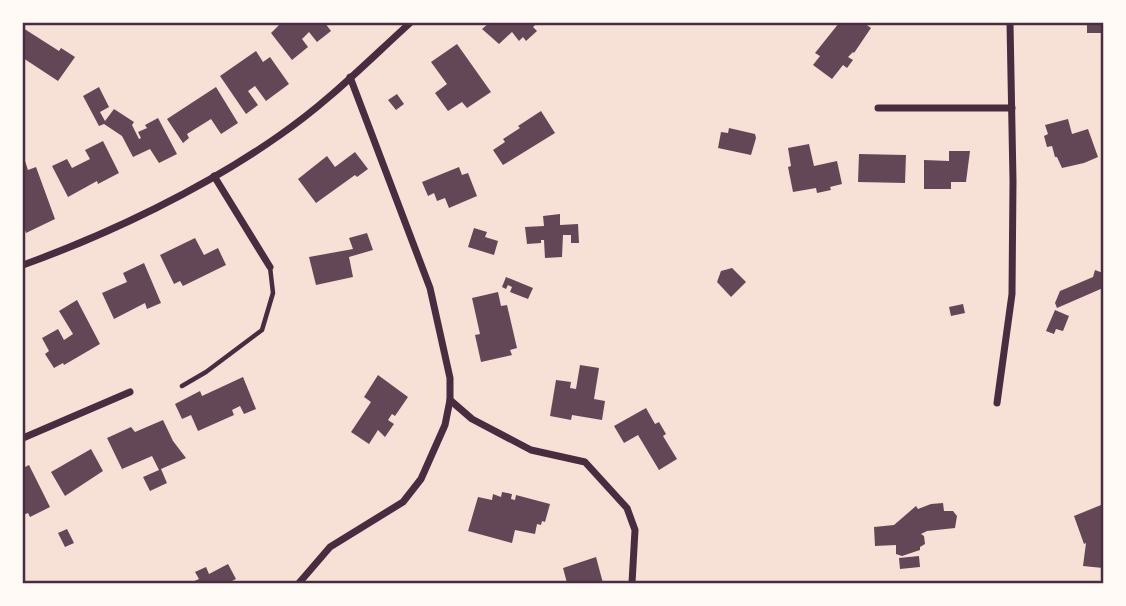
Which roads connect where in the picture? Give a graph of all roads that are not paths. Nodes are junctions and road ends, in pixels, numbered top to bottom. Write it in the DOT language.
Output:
graph roads {
  1 [pos="410,23"];
  2 [pos="1010,23"];
  3 [pos="350,77"];
  4 [pos="877,108"];
  5 [pos="1012,108"];
  6 [pos="214,176"];
  7 [pos="23,265"];
  8 [pos="270,267"];
  9 [pos="182,386"];
  10 [pos="130,392"];
  11 [pos="450,400"];
  12 [pos="997,403"];
  13 [pos="23,438"];
  14 [pos="299,583"];
  15 [pos="632,583"];
  1 -- 3 [label="street"];
  2 -- 5 [label="street"];
  3 -- 6 [label="street"];
  3 -- 11 [label="street"];
  4 -- 5 [label="street"];
  5 -- 12 [label="street"];
  6 -- 7 [label="street"];
  6 -- 8 [label="street"];
  8 -- 9 [label="lane"];
  10 -- 13 [label="street"];
  11 -- 14 [label="street"];
  11 -- 15 [label="street"];
}
